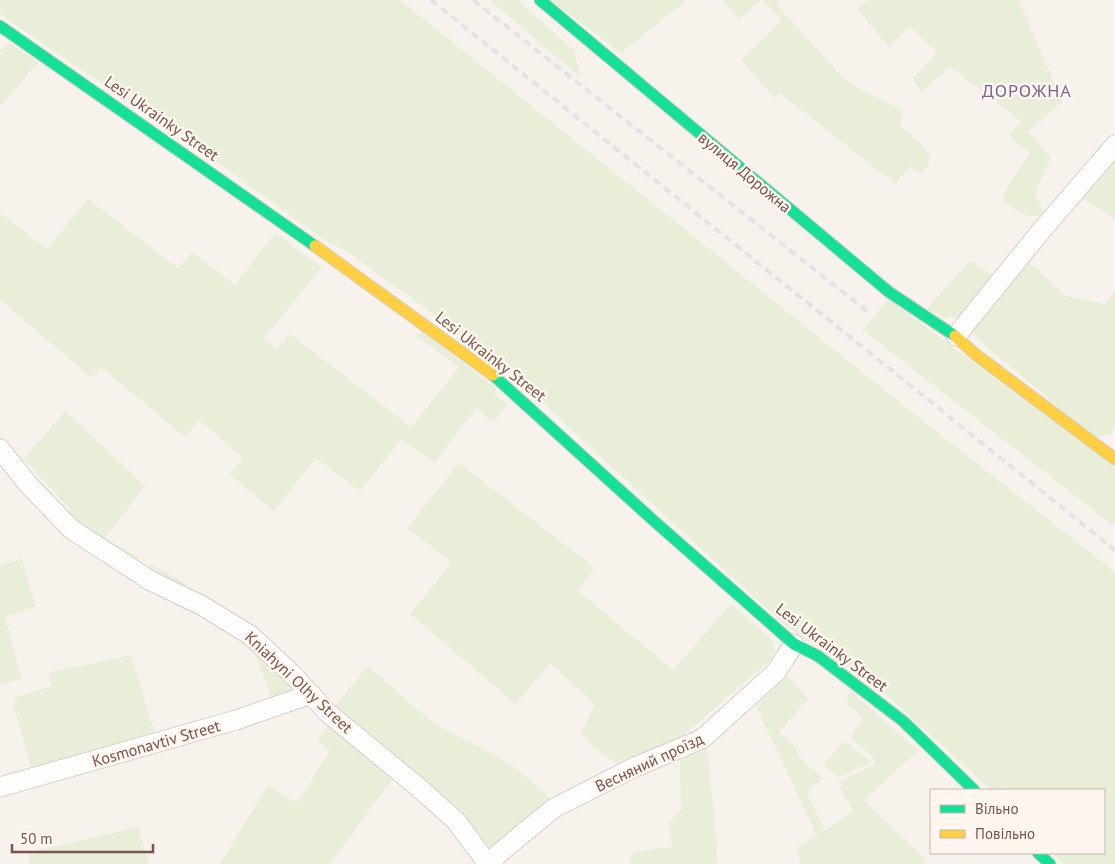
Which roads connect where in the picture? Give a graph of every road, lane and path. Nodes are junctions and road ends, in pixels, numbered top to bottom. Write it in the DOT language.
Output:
graph roads {
  1 [pos="540,0"];
  2 [pos="3,33"];
  3 [pos="1115,145"];
  4 [pos="956,336"];
  5 [pos="0,449"];
  6 [pos="1115,459"];
  7 [pos="794,644"];
  8 [pos="311,694"];
  9 [pos="0,788"];
  10 [pos="973,789"];
  11 [pos="1039,854"];
  12 [pos="490,864"];
  13 [pos="1050,864"];
  1 -- 4 [label="street, вулиця Дорожна"];
  2 -- 7 [label="street, Lesi Ukrainky Street"];
  3 -- 4 [label="street"];
  4 -- 6 [label="street, вулиця Дорожна"];
  5 -- 8 [label="street, Kniahyni Olhy Street"];
  7 -- 10 [label="street, Lesi Ukrainky Street"];
  7 -- 12 [label="street, Весняний проїзд"];
  8 -- 9 [label="street, Kosmonavtiv Street"];
  8 -- 12 [label="street, Kniahyni Olhy Street"];
  11 -- 13 [label="street"];
}
